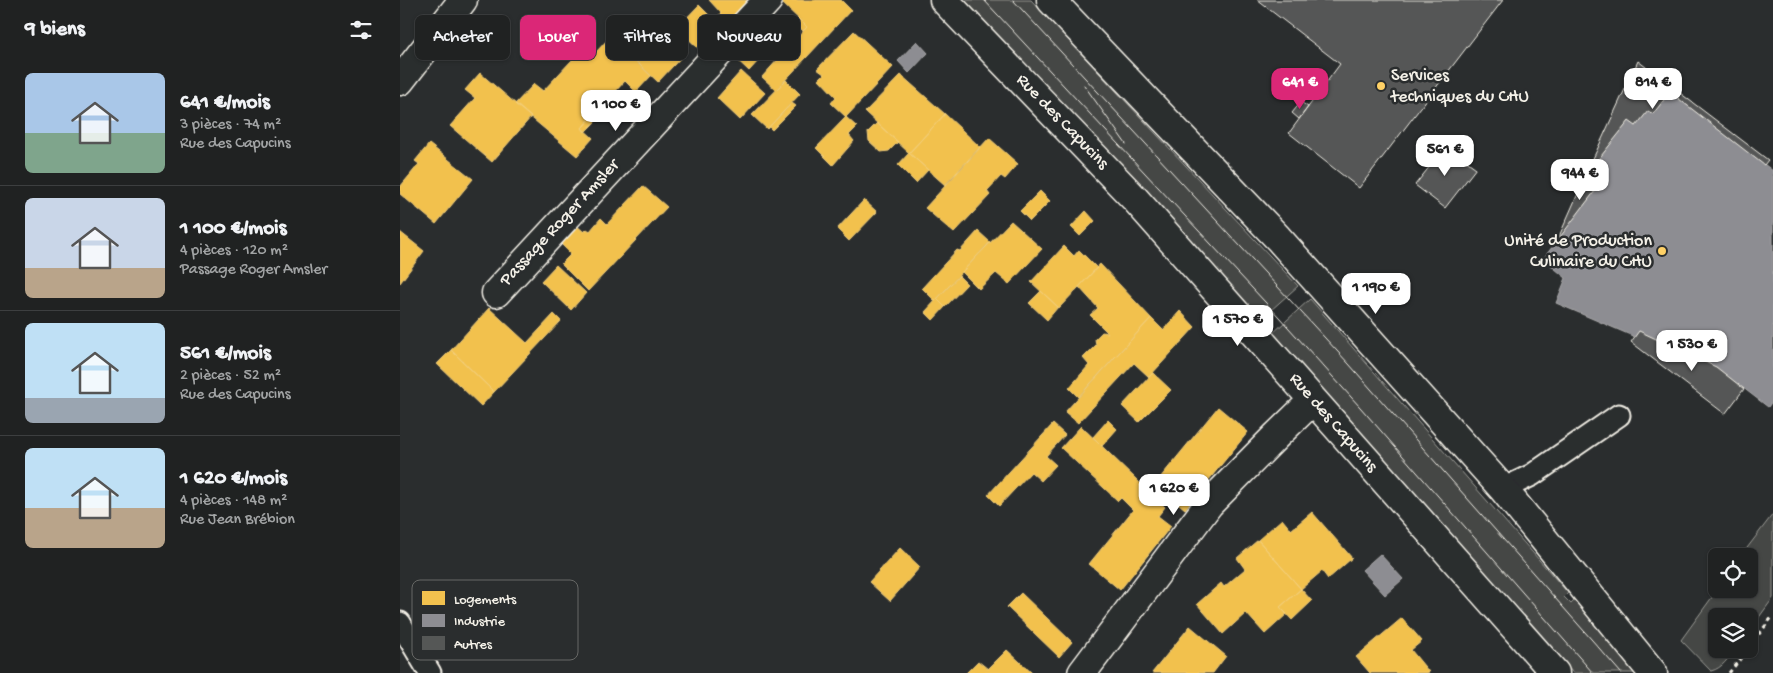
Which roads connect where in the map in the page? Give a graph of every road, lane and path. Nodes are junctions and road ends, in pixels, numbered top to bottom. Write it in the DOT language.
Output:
graph roads {
  1 [pos="463,0"];
  2 [pos="768,0"];
  3 [pos="944,0"];
  4 [pos="1051,0"];
  5 [pos="400,81"];
  6 [pos="496,293"];
  7 [pos="1313,400"];
  8 [pos="1619,415"];
  9 [pos="1503,489"];
  10 [pos="1773,616"];
  11 [pos="400,623"];
  12 [pos="1758,635"];
  13 [pos="412,643"];
  14 [pos="1740,658"];
  15 [pos="422,660"];
  16 [pos="430,673"];
  17 [pos="1082,673"];
  18 [pos="1555,673"];
  19 [pos="1653,673"];
  20 [pos="1729,673"];
  1 -- 5 [label="street"];
  2 -- 6 [label="street, Passage Roger Amsler"];
  3 -- 7 [label="street, Rue des Capucins"];
  4 -- 9 [label="street"];
  7 -- 17 [label="street"];
  7 -- 18 [label="street, Rue des Capucins"];
  8 -- 9 [label="lane"];
  9 -- 19 [label="street"];
  10 -- 12 [label="path"];
  11 -- 13 [label="lane"];
  14 -- 20 [label="path"];
  15 -- 16 [label="lane"];
}
